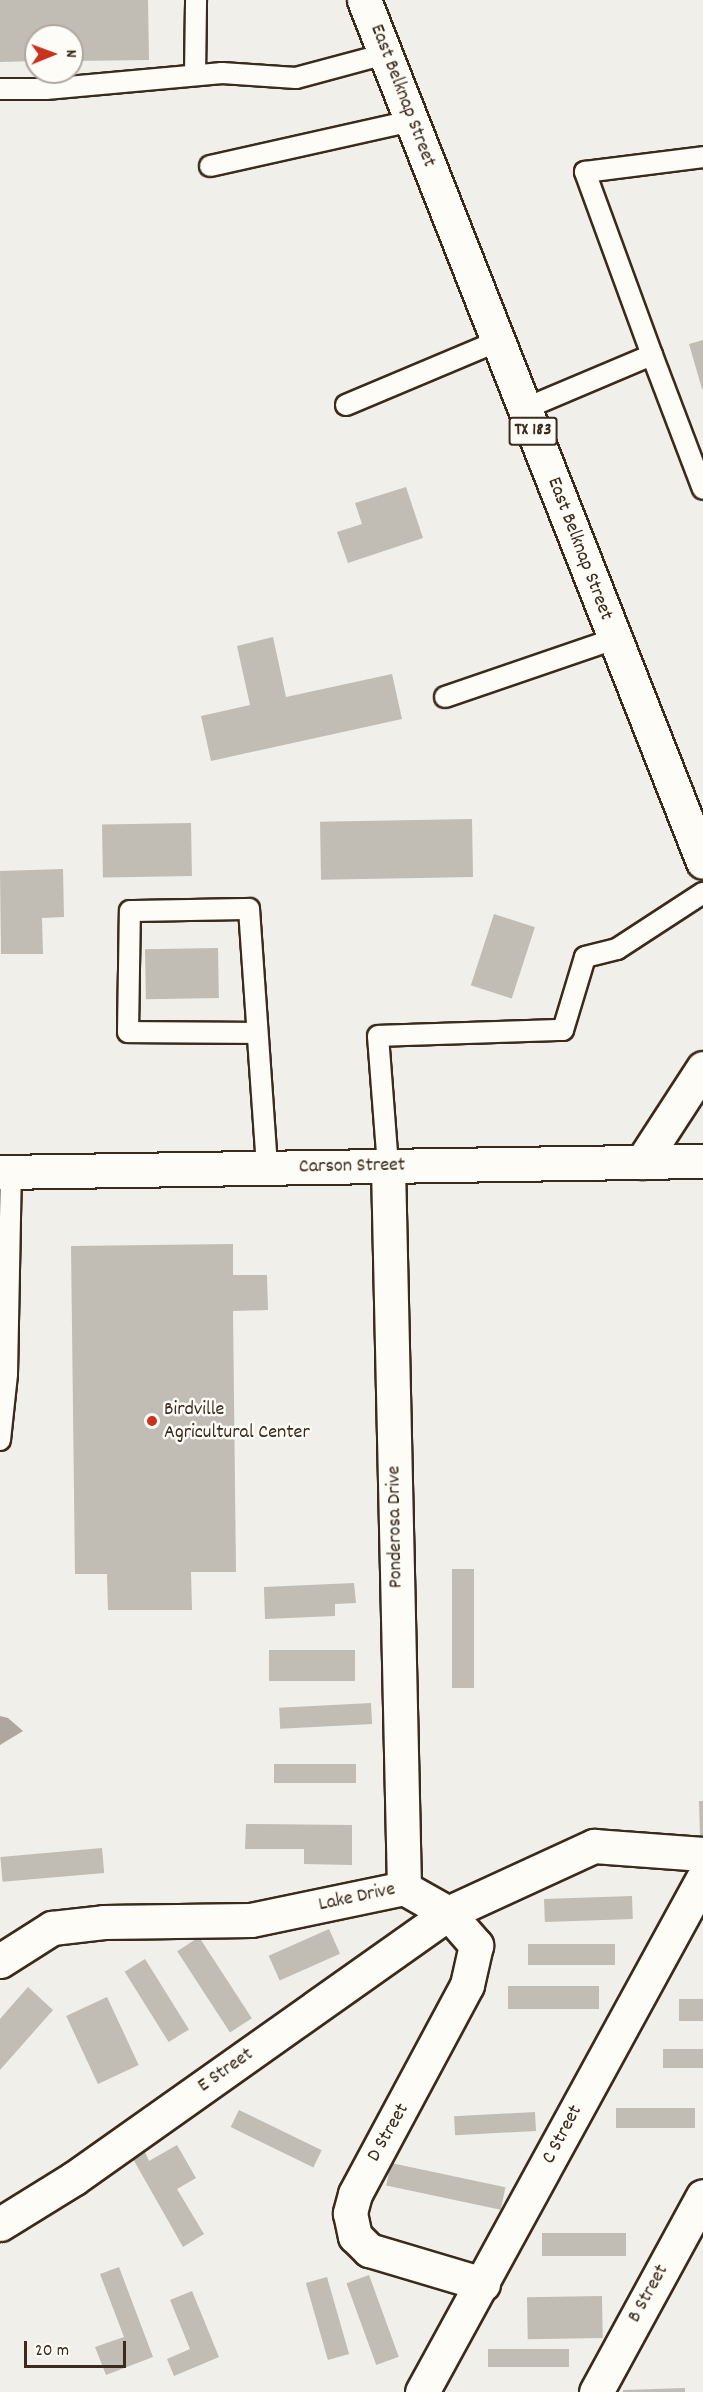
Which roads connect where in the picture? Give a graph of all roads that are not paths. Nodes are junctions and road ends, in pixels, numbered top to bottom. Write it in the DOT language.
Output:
graph roads {
  1 [pos="196,0"];
  2 [pos="364,0"];
  3 [pos="385,54"];
  4 [pos="195,75"];
  5 [pos="0,89"];
  6 [pos="411,121"];
  7 [pos="703,157"];
  8 [pos="210,166"];
  9 [pos="498,341"];
  10 [pos="652,355"];
  11 [pos="346,405"];
  12 [pos="524,409"];
  13 [pos="703,489"];
  14 [pos="614,639"];
  15 [pos="445,697"];
  16 [pos="703,862"];
  17 [pos="703,892"];
  18 [pos="256,1033"];
  19 [pos="703,1068"];
  20 [pos="703,1161"];
  21 [pos="642,1162"];
  22 [pos="388,1166"];
  23 [pos="267,1168"];
  24 [pos="5,1172"];
  25 [pos="0,1440"];
  26 [pos="703,1854"];
  27 [pos="703,1878"];
  28 [pos="404,1888"];
  29 [pos="448,1913"];
  30 [pos="0,1961"];
  31 [pos="703,2196"];
  32 [pos="0,2224"];
  33 [pos="483,2284"];
  34 [pos="422,2392"];
  35 [pos="596,2392"];
  1 -- 4 [label="lane"];
  2 -- 3 [label="street, East Belknap Street / TX 183"];
  3 -- 4 [label="lane"];
  3 -- 6 [label="street, East Belknap Street / TX 183"];
  4 -- 5 [label="lane"];
  6 -- 8 [label="lane"];
  6 -- 9 [label="street, East Belknap Street / TX 183"];
  7 -- 10 [label="lane"];
  9 -- 11 [label="lane"];
  9 -- 12 [label="street, East Belknap Street / TX 183"];
  10 -- 12 [label="lane"];
  10 -- 13 [label="lane"];
  12 -- 14 [label="street, East Belknap Street / TX 183"];
  14 -- 15 [label="lane"];
  14 -- 16 [label="street, East Belknap Street / TX 183"];
  17 -- 22 [label="lane"];
  18 -- 18 [label="lane"];
  18 -- 23 [label="lane"];
  19 -- 21 [label="street"];
  20 -- 21 [label="street, Carson Street"];
  21 -- 22 [label="street, Carson Street"];
  22 -- 23 [label="street, Carson Street"];
  22 -- 28 [label="street, Ponderosa Drive"];
  23 -- 24 [label="street, Carson Street"];
  24 -- 25 [label="lane"];
  26 -- 29 [label="street"];
  27 -- 33 [label="street, C Street"];
  28 -- 29 [label="street, Lake Drive"];
  28 -- 30 [label="street, Lake Drive"];
  29 -- 32 [label="street, E Street"];
  29 -- 33 [label="street, D Street"];
  31 -- 35 [label="street, B Street"];
  33 -- 34 [label="street, C Street"];
}
